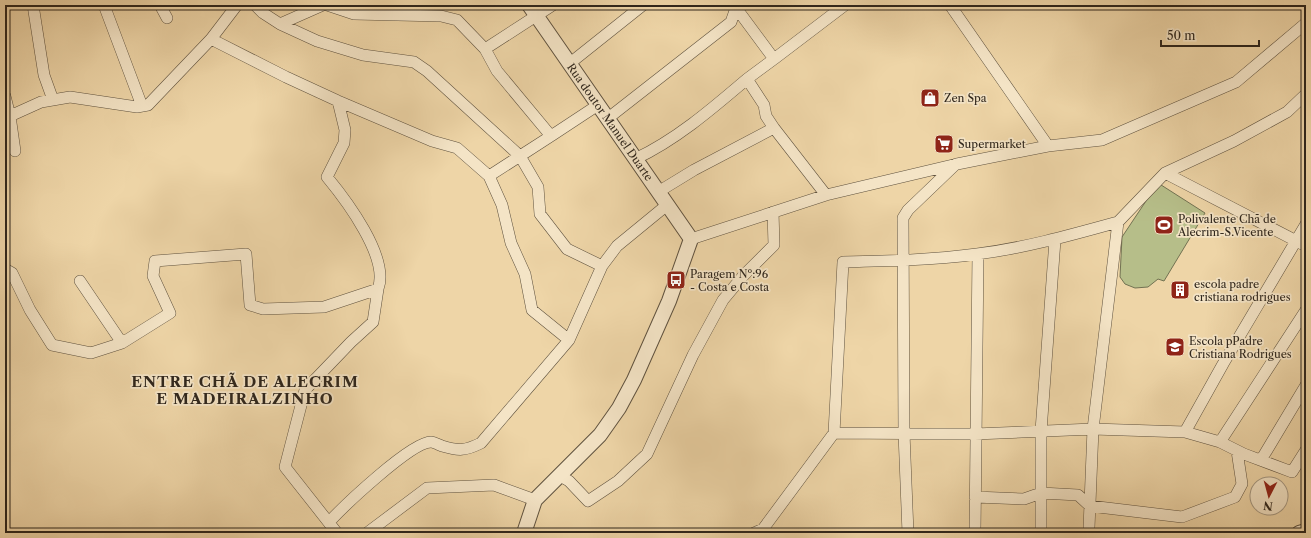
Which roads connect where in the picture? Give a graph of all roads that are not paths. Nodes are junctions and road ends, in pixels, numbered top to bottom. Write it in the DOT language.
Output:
graph roads {
  1 [pos="33,5"];
  2 [pos="104,5"];
  3 [pos="160,5"];
  4 [pos="237,5"];
  5 [pos="255,5"];
  6 [pos="323,5"];
  7 [pos="327,5"];
  8 [pos="553,5"];
  9 [pos="643,5"];
  10 [pos="845,5"];
  11 [pos="950,5"];
  12 [pos="737,7"];
  13 [pos="532,11"];
  14 [pos="167,18"];
  15 [pos="1306,23"];
  16 [pos="280,24"];
  17 [pos="210,39"];
  18 [pos="485,49"];
  19 [pos="774,59"];
  20 [pos="569,64"];
  21 [pos="747,79"];
  22 [pos="1306,94"];
  23 [pos="5,96"];
  24 [pos="53,100"];
  25 [pos="338,101"];
  26 [pos="142,106"];
  27 [pos="598,106"];
  28 [pos="10,116"];
  29 [pos="607,119"];
  30 [pos="774,128"];
  31 [pos="551,136"];
  32 [pos="1048,146"];
  33 [pos="15,151"];
  34 [pos="520,156"];
  35 [pos="635,159"];
  36 [pos="957,164"];
  37 [pos="1165,173"];
  38 [pos="489,176"];
  39 [pos="658,192"];
  40 [pos="826,196"];
  41 [pos="667,205"];
  42 [pos="774,212"];
  43 [pos="1118,222"];
  44 [pos="1306,224"];
  45 [pos="691,239"];
  46 [pos="1055,240"];
  47 [pos="1301,243"];
  48 [pos="978,254"];
  49 [pos="904,261"];
  50 [pos="602,266"];
  51 [pos="5,269"];
  52 [pos="80,281"];
  53 [pos="378,289"];
  54 [pos="1306,310"];
  55 [pos="569,340"];
  56 [pos="122,343"];
  57 [pos="1306,385"];
  58 [pos="1093,429"];
  59 [pos="1041,431"];
  60 [pos="1185,432"];
  61 [pos="834,433"];
  62 [pos="904,433"];
  63 [pos="975,434"];
  64 [pos="1220,442"];
  65 [pos="1306,450"];
  66 [pos="1237,451"];
  67 [pos="1261,460"];
  68 [pos="560,476"];
  69 [pos="1041,493"];
  70 [pos="975,497"];
  71 [pos="535,500"];
  72 [pos="1090,506"];
  73 [pos="329,522"];
  74 [pos="1089,528"];
  75 [pos="1306,531"];
  76 [pos="337,533"];
  77 [pos="367,533"];
  78 [pos="524,533"];
  79 [pos="754,533"];
  80 [pos="908,533"];
  81 [pos="975,533"];
  82 [pos="1040,533"];
  83 [pos="1299,533"];
  1 -- 24 [label="street"];
  2 -- 26 [label="street"];
  3 -- 14 [label="street"];
  4 -- 17 [label="street"];
  5 -- 16 [label="street"];
  6 -- 16 [label="street"];
  7 -- 18 [label="street"];
  8 -- 13 [label="street"];
  9 -- 20 [label="street"];
  10 -- 19 [label="street"];
  11 -- 32 [label="street"];
  12 -- 19 [label="street"];
  12 -- 29 [label="street"];
  13 -- 18 [label="street"];
  13 -- 20 [label="street, Rua doutor Manuel Duarte"];
  15 -- 32 [label="street"];
  16 -- 34 [label="street"];
  17 -- 25 [label="street"];
  17 -- 26 [label="street"];
  18 -- 31 [label="street"];
  19 -- 21 [label="street"];
  20 -- 27 [label="street, Rua doutor Manuel Duarte"];
  21 -- 30 [label="street"];
  21 -- 35 [label="street"];
  22 -- 37 [label="street"];
  23 -- 28 [label="street"];
  24 -- 26 [label="street"];
  24 -- 28 [label="street"];
  25 -- 38 [label="street"];
  25 -- 53 [label="street"];
  27 -- 29 [label="street, Rua doutor Manuel Duarte"];
  27 -- 31 [label="street"];
  28 -- 33 [label="street"];
  29 -- 35 [label="street, Rua doutor Manuel Duarte"];
  30 -- 39 [label="street"];
  30 -- 40 [label="street"];
  31 -- 34 [label="street"];
  32 -- 36 [label="street"];
  34 -- 38 [label="street"];
  34 -- 50 [label="street"];
  35 -- 39 [label="street, Rua doutor Manuel Duarte"];
  36 -- 40 [label="street"];
  36 -- 49 [label="street"];
  37 -- 43 [label="street"];
  37 -- 47 [label="street"];
  38 -- 55 [label="street"];
  39 -- 41 [label="street, Rua doutor Manuel Duarte"];
  40 -- 42 [label="street"];
  41 -- 45 [label="street, Rua doutor Manuel Duarte"];
  41 -- 50 [label="street"];
  42 -- 45 [label="street"];
  42 -- 68 [label="street"];
  43 -- 46 [label="street"];
  43 -- 58 [label="street"];
  44 -- 47 [label="street"];
  45 -- 68 [label="street"];
  46 -- 48 [label="street"];
  46 -- 59 [label="street"];
  47 -- 60 [label="street"];
  48 -- 49 [label="street"];
  48 -- 63 [label="street"];
  49 -- 61 [label="street"];
  49 -- 62 [label="street"];
  50 -- 55 [label="street"];
  51 -- 56 [label="street"];
  52 -- 56 [label="street"];
  53 -- 56 [label="street"];
  53 -- 73 [label="street"];
  54 -- 64 [label="street"];
  55 -- 73 [label="street"];
  57 -- 67 [label="street"];
  58 -- 59 [label="street"];
  58 -- 60 [label="street"];
  58 -- 72 [label="street"];
  59 -- 63 [label="street"];
  59 -- 69 [label="street"];
  60 -- 64 [label="street"];
  61 -- 62 [label="street"];
  61 -- 79 [label="street"];
  62 -- 63 [label="street"];
  62 -- 80 [label="street"];
  63 -- 70 [label="street"];
  64 -- 66 [label="street"];
  65 -- 67 [label="street"];
  66 -- 67 [label="street"];
  66 -- 72 [label="street"];
  68 -- 71 [label="street"];
  69 -- 70 [label="street"];
  69 -- 72 [label="street"];
  69 -- 82 [label="street"];
  70 -- 81 [label="street"];
  71 -- 77 [label="street"];
  71 -- 78 [label="street"];
  72 -- 74 [label="street"];
  73 -- 76 [label="street"];
  75 -- 83 [label="street"];
}
